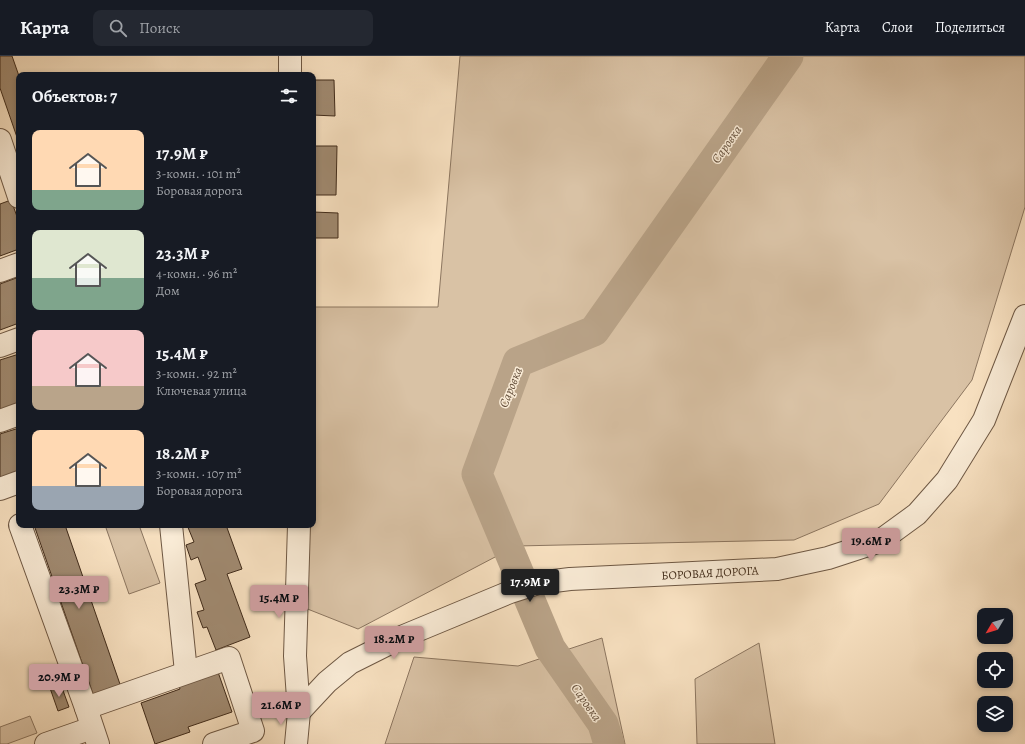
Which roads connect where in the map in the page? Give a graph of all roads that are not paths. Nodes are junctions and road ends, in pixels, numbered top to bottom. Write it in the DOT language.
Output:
graph roads {
  1 [pos="290,56"];
  2 [pos="290,72"];
  3 [pos="0,140"];
  4 [pos="12,194"];
  5 [pos="16,265"];
  6 [pos="0,271"];
  7 [pos="1025,316"];
  8 [pos="16,340"];
  9 [pos="0,346"];
  10 [pos="16,415"];
  11 [pos="0,421"];
  12 [pos="16,483"];
  13 [pos="0,489"];
  14 [pos="21,528"];
  15 [pos="171,528"];
  16 [pos="299,528"];
  17 [pos="186,672"];
  18 [pos="300,712"];
  19 [pos="92,727"];
  20 [pos="46,744"];
  21 [pos="214,744"];
  22 [pos="296,744"];
  1 -- 2 [label="street"];
  3 -- 4 [label="street"];
  5 -- 6 [label="street"];
  7 -- 18 [label="street, БОРОВАЯ ДОРОГА"];
  8 -- 9 [label="street"];
  10 -- 11 [label="street"];
  12 -- 13 [label="street"];
  14 -- 19 [label="street"];
  15 -- 17 [label="street"];
  16 -- 18 [label="street"];
  17 -- 19 [label="street"];
  17 -- 21 [label="street"];
  18 -- 22 [label="street"];
  19 -- 20 [label="street"];
}
